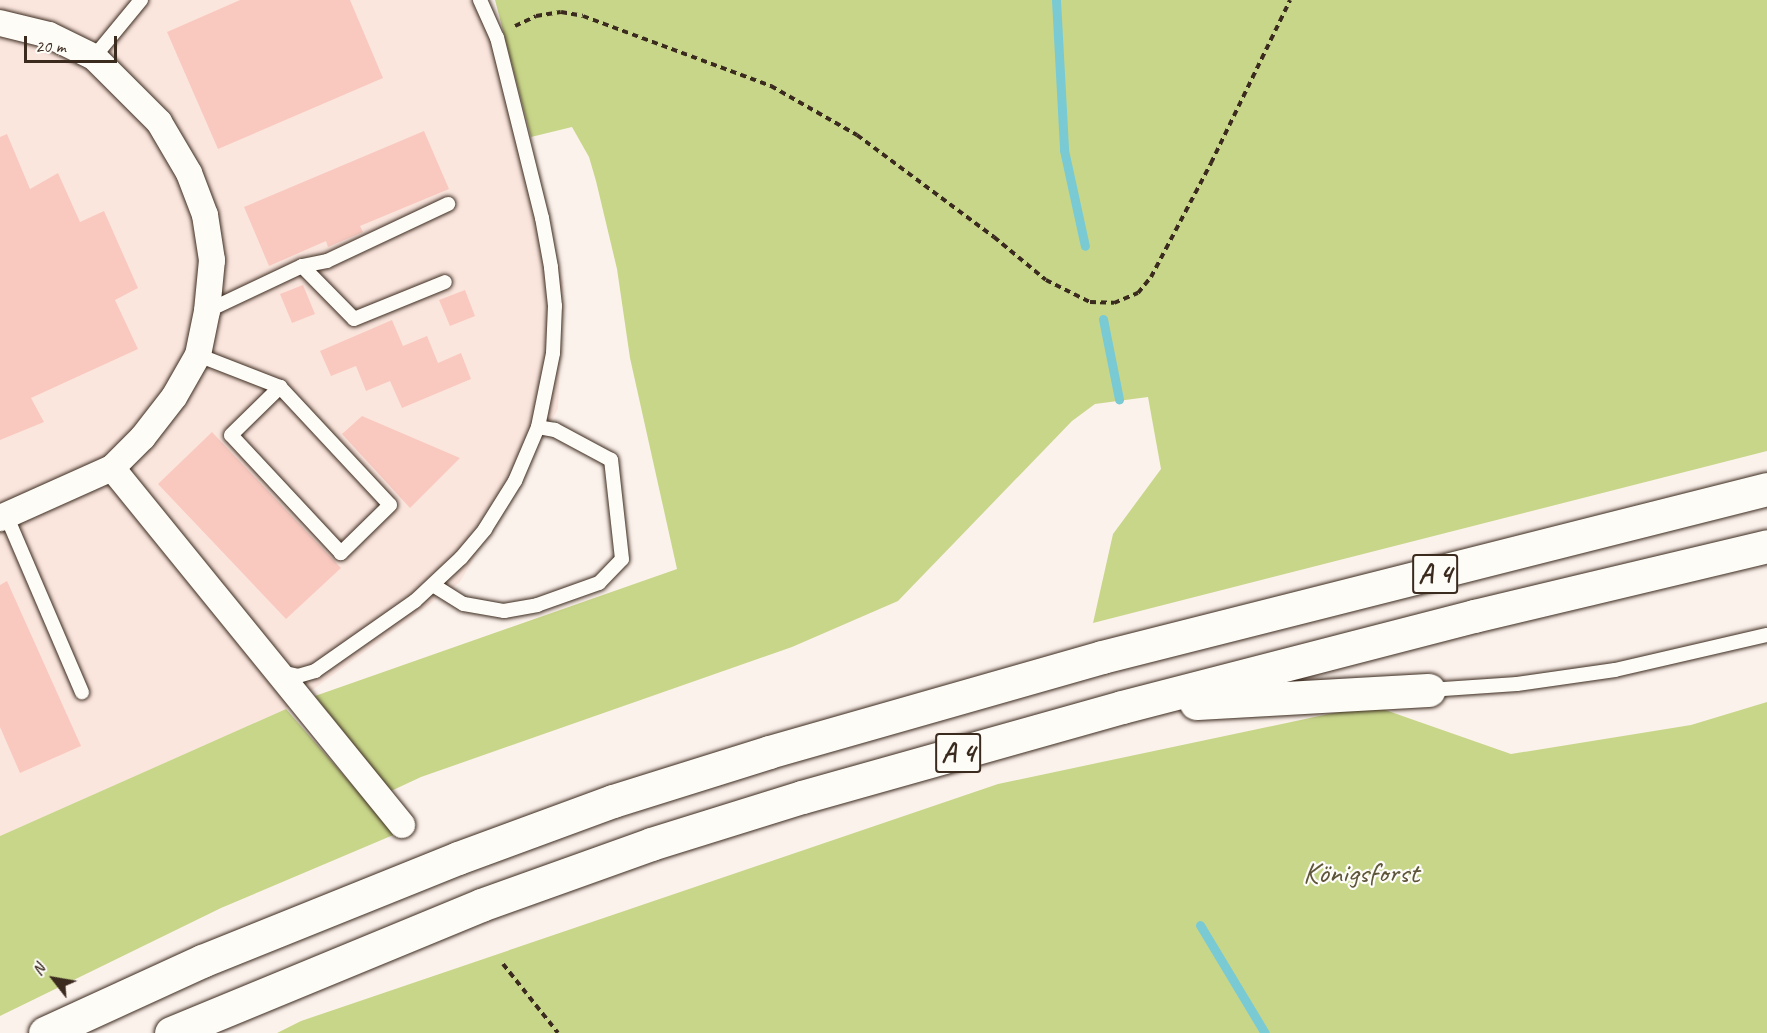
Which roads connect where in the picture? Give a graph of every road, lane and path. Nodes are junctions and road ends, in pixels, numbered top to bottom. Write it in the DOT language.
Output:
graph roads {
  1 [pos="141,0"];
  2 [pos="480,0"];
  3 [pos="1290,0"];
  4 [pos="0,23"];
  5 [pos="497,38"];
  6 [pos="94,57"];
  7 [pos="448,204"];
  8 [pos="302,266"];
  9 [pos="445,282"];
  10 [pos="207,311"];
  11 [pos="198,355"];
  12 [pos="280,387"];
  13 [pos="538,427"];
  14 [pos="112,468"];
  15 [pos="1767,489"];
  16 [pos="3,517"];
  17 [pos="1767,546"];
  18 [pos="433,585"];
  19 [pos="1767,635"];
  20 [pos="279,671"];
  21 [pos="1429,690"];
  22 [pos="82,692"];
  23 [pos="1122,707"];
  24 [pos="402,825"];
  25 [pos="503,964"];
  26 [pos="45,1033"];
  27 [pos="171,1033"];
  28 [pos="558,1033"];
  1 -- 6 [label="lane"];
  2 -- 5 [label="lane"];
  3 -- 5 [label="path"];
  4 -- 6 [label="street"];
  5 -- 13 [label="lane"];
  6 -- 10 [label="street"];
  7 -- 8 [label="lane"];
  8 -- 9 [label="lane"];
  8 -- 10 [label="lane"];
  10 -- 11 [label="street"];
  11 -- 12 [label="lane"];
  11 -- 14 [label="street"];
  12 -- 12 [label="lane"];
  13 -- 18 [label="lane"];
  13 -- 18 [label="lane"];
  14 -- 16 [label="street"];
  14 -- 20 [label="street"];
  15 -- 26 [label="highway, A 4"];
  16 -- 22 [label="lane"];
  17 -- 23 [label="highway, A 4"];
  18 -- 20 [label="lane"];
  19 -- 21 [label="lane"];
  20 -- 24 [label="street"];
  21 -- 23 [label="highway"];
  23 -- 27 [label="highway, A 4"];
  25 -- 28 [label="path"];
}
